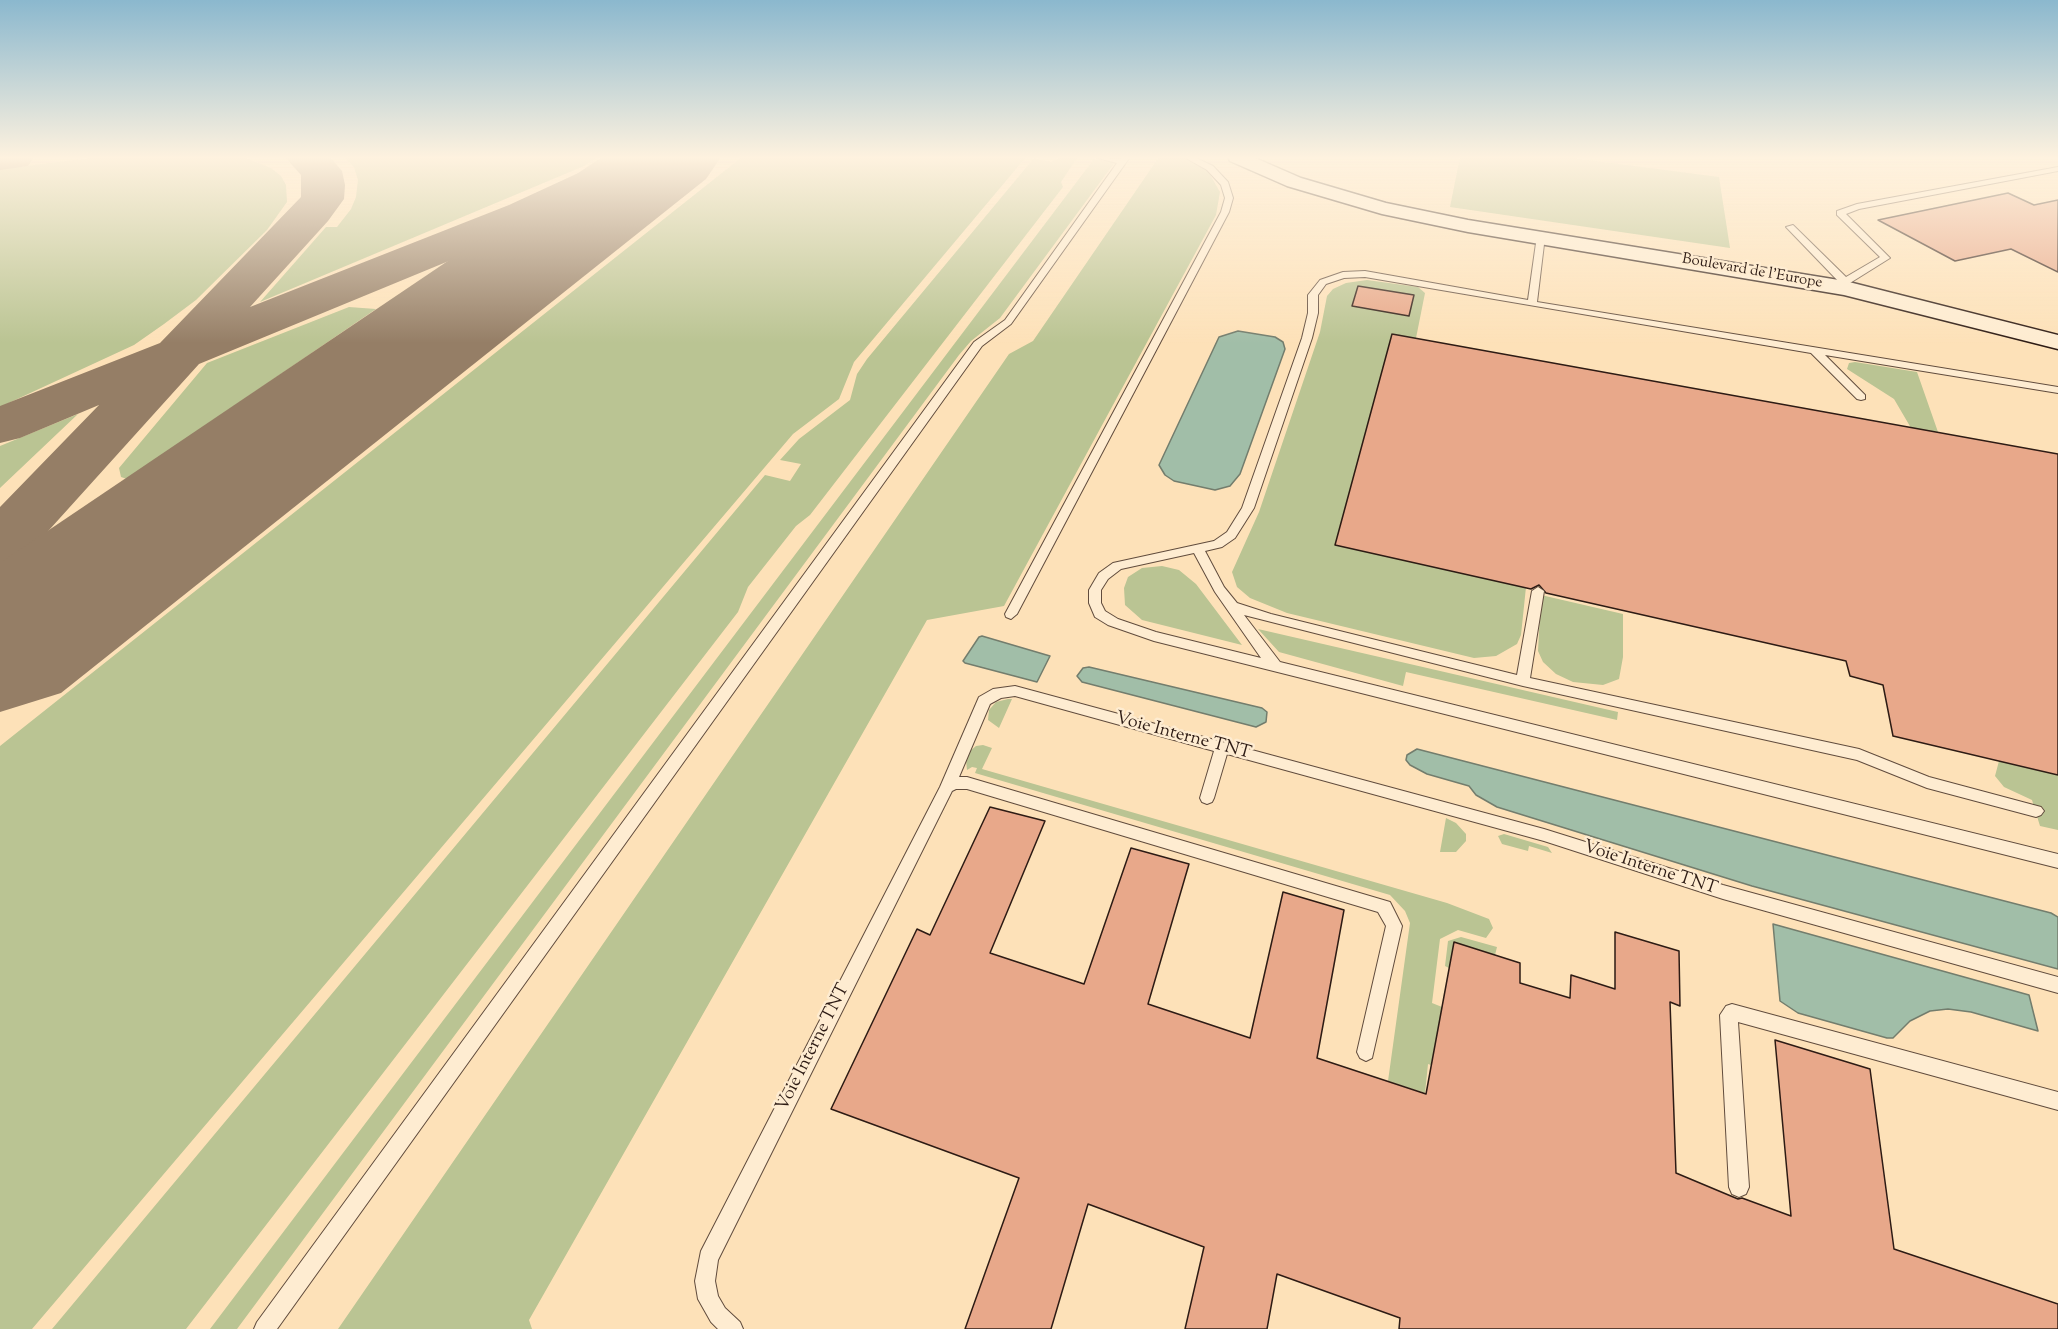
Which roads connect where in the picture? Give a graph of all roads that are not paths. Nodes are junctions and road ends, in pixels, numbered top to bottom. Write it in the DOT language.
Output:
graph roads {
  1 [pos="1081,219"];
  2 [pos="1220,219"];
  3 [pos="1430,219"];
  4 [pos="1846,219"];
  5 [pos="1790,227"];
  6 [pos="1541,236"];
  7 [pos="1845,285"];
  8 [pos="1532,304"];
  9 [pos="2052,338"];
  10 [pos="1815,351"];
  11 [pos="2058,390"];
  12 [pos="1861,397"];
  13 [pos="1198,549"];
  14 [pos="1538,591"];
  15 [pos="1232,606"];
  16 [pos="1011,614"];
  17 [pos="1276,667"];
  18 [pos="1523,681"];
  19 [pos="1222,748"];
  20 [pos="947,787"];
  21 [pos="1207,798"];
  22 [pos="2036,811"];
  23 [pos="2056,862"];
  24 [pos="2058,985"];
  25 [pos="1366,1052"];
  26 [pos="2058,1101"];
  27 [pos="1739,1187"];
  28 [pos="264,1329"];
  29 [pos="733,1329"];
  1 -- 28 [label="lane"];
  2 -- 16 [label="lane"];
  3 -- 6 [label="main road, Boulevard de l'Europe"];
  4 -- 7 [label="lane"];
  5 -- 7 [label="lane"];
  6 -- 7 [label="main road, Boulevard de l'Europe"];
  6 -- 8 [label="lane"];
  7 -- 9 [label="main road, Boulevard de l'Europe"];
  8 -- 10 [label="lane"];
  8 -- 13 [label="lane"];
  10 -- 11 [label="lane"];
  10 -- 12 [label="lane"];
  13 -- 15 [label="lane"];
  13 -- 17 [label="lane"];
  14 -- 18 [label="lane"];
  15 -- 17 [label="lane"];
  15 -- 18 [label="lane"];
  17 -- 23 [label="lane"];
  18 -- 22 [label="lane"];
  19 -- 20 [label="lane, Voie Interne TNT"];
  19 -- 21 [label="lane"];
  19 -- 24 [label="lane, Voie Interne TNT"];
  20 -- 25 [label="lane"];
  20 -- 29 [label="lane, Voie Interne TNT"];
  26 -- 27 [label="lane"];
}
